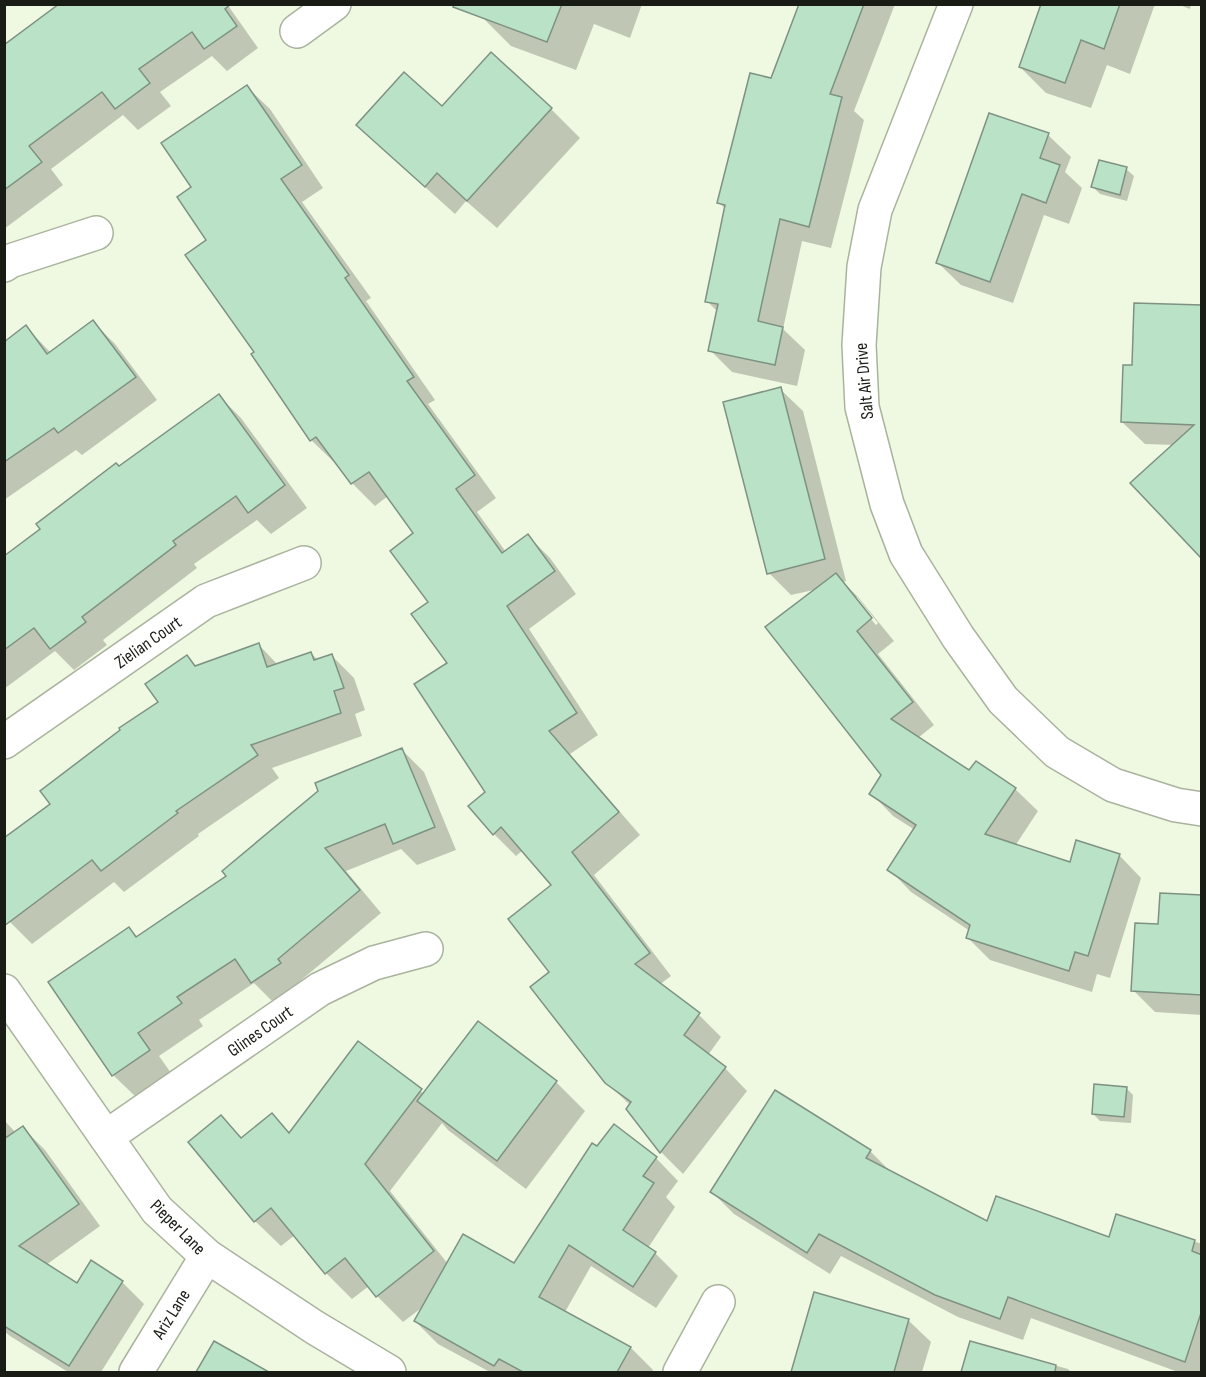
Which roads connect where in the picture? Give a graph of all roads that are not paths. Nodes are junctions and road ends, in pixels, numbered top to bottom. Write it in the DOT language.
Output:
graph roads {
  1 [pos="334,4"];
  2 [pos="956,4"];
  3 [pos="297,31"];
  4 [pos="96,234"];
  5 [pos="4,265"];
  6 [pos="304,563"];
  7 [pos="4,742"];
  8 [pos="1202,809"];
  9 [pos="426,949"];
  10 [pos="4,991"];
  11 [pos="106,1137"];
  12 [pos="207,1256"];
  13 [pos="718,1302"];
  14 [pos="136,1372"];
  15 [pos="389,1372"];
  16 [pos="680,1372"];
  1 -- 3 [label="street"];
  2 -- 8 [label="street, Salt Air Drive"];
  4 -- 5 [label="street"];
  6 -- 7 [label="street, Zielian Court"];
  9 -- 11 [label="street, Glines Court"];
  10 -- 11 [label="street, Pieper Lane"];
  11 -- 12 [label="street, Pieper Lane"];
  12 -- 14 [label="street, Ariz Lane"];
  12 -- 15 [label="street, Pieper Lane"];
  13 -- 16 [label="street"];
}
